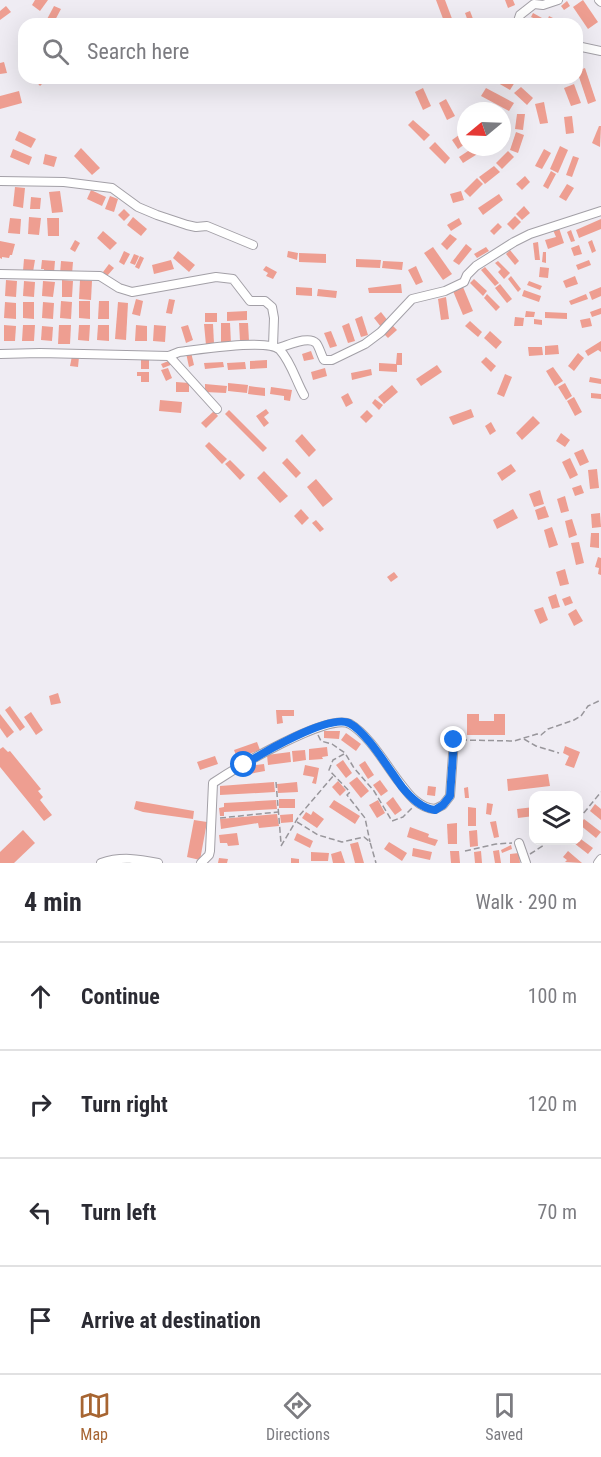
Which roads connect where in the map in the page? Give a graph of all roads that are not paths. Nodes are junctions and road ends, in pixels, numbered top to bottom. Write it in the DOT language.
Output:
graph roads {
  1 [pos="558,0"];
  2 [pos="519,18"];
  3 [pos="583,47"];
  4 [pos="601,51"];
  5 [pos="0,182"];
  6 [pos="601,211"];
  7 [pos="254,245"];
  8 [pos="0,274"];
  9 [pos="275,347"];
  10 [pos="0,354"];
  11 [pos="169,356"];
  12 [pos="304,395"];
  13 [pos="217,409"];
  14 [pos="454,740"];
  15 [pos="519,843"];
  16 [pos="525,860"];
  17 [pos="101,863"];
  18 [pos="158,863"];
  19 [pos="201,863"];
  1 -- 2 [label="street"];
  3 -- 4 [label="street"];
  5 -- 7 [label="street"];
  6 -- 9 [label="street"];
  8 -- 9 [label="street"];
  9 -- 11 [label="street"];
  9 -- 12 [label="street"];
  10 -- 11 [label="street"];
  11 -- 13 [label="street"];
  14 -- 19 [label="street"];
  15 -- 16 [label="street"];
  17 -- 18 [label="street"];
}
